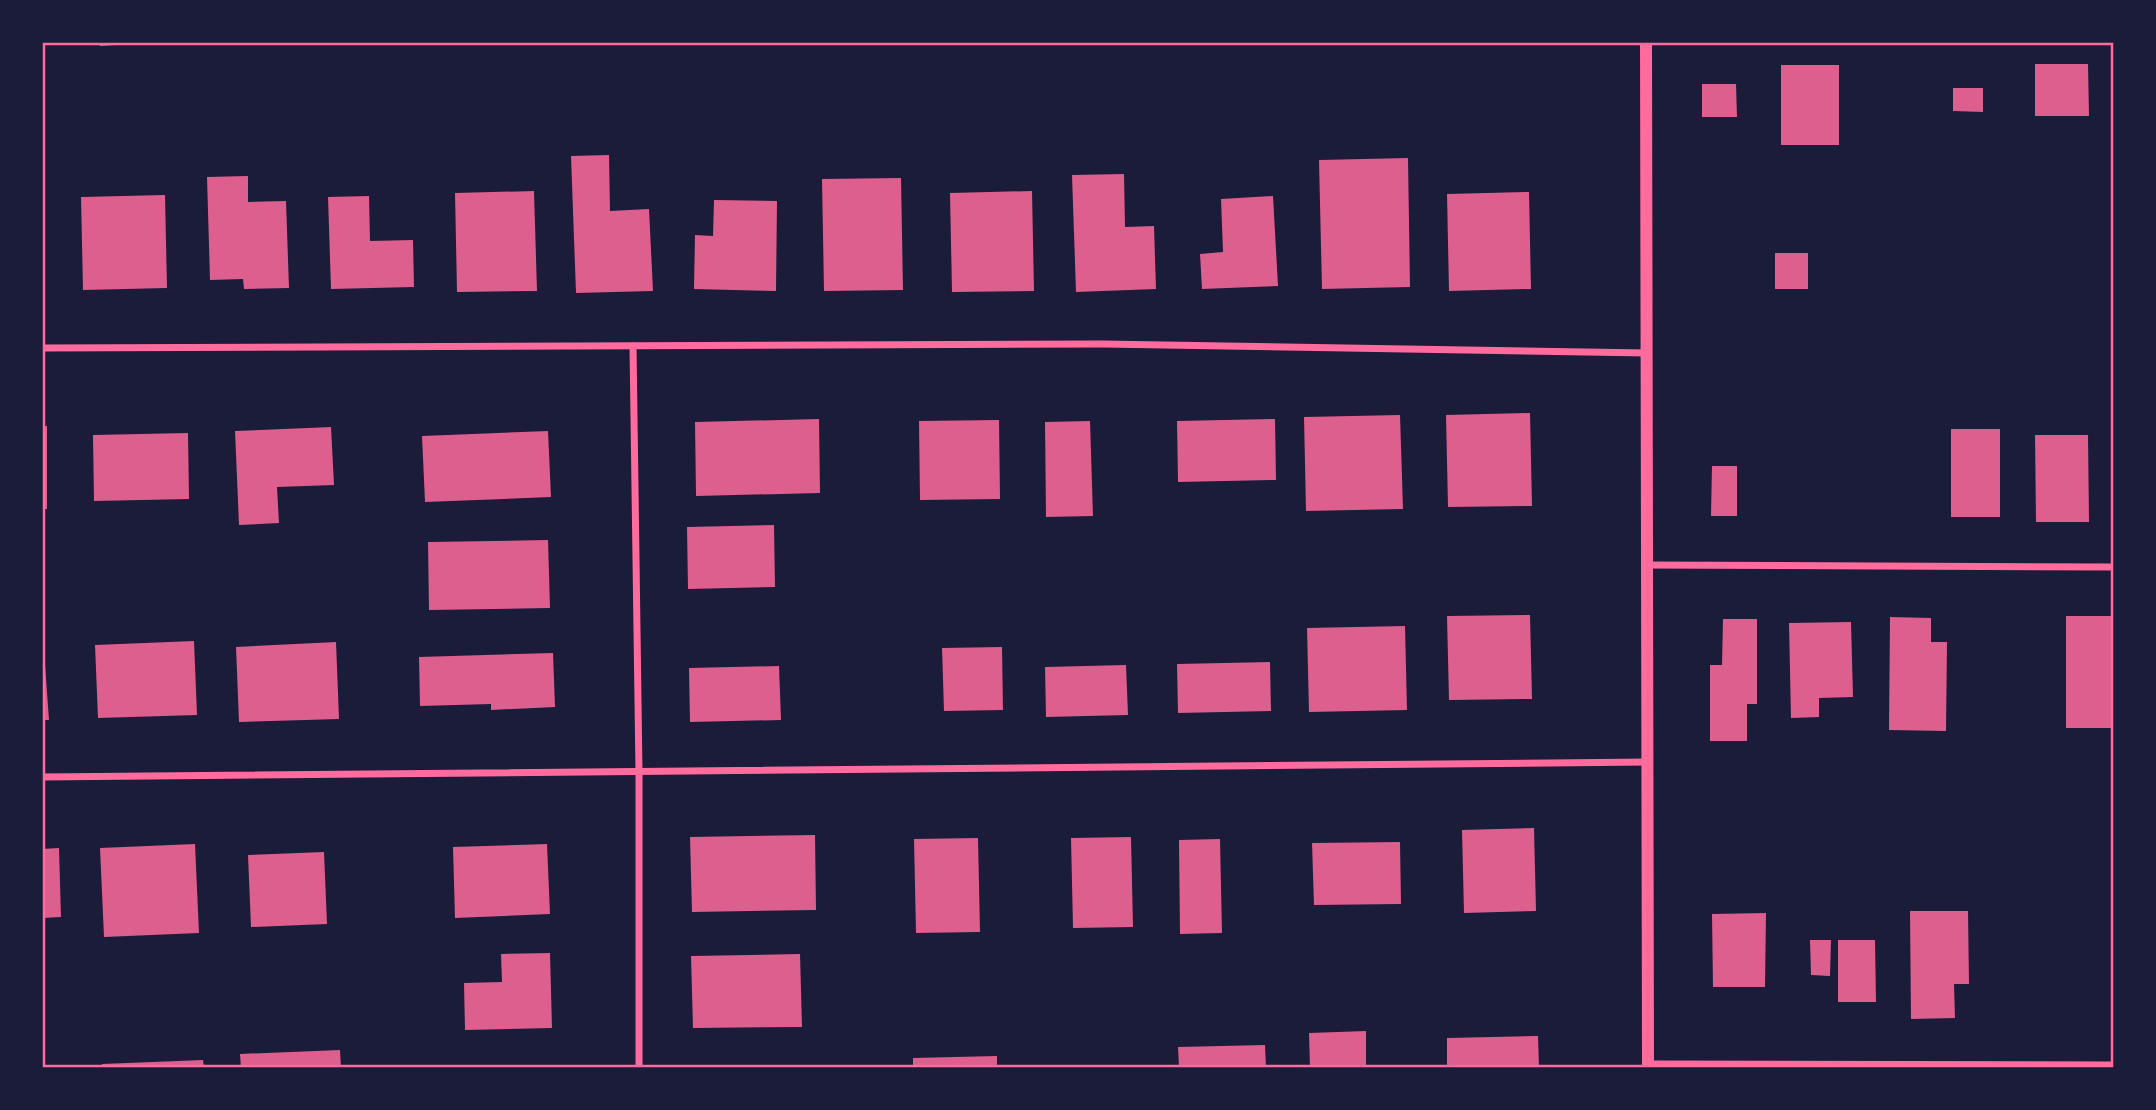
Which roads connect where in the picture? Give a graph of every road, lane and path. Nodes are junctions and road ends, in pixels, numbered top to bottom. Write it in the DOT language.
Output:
graph roads {
  1 [pos="1646,42"];
  2 [pos="633,346"];
  3 [pos="42,348"];
  4 [pos="1647,353"];
  5 [pos="1647,565"];
  6 [pos="2114,568"];
  7 [pos="1648,762"];
  8 [pos="639,772"];
  9 [pos="42,777"];
  10 [pos="2114,1065"];
  11 [pos="1648,1066"];
  12 [pos="639,1068"];
  1 -- 4 [label="street"];
  2 -- 3 [label="street"];
  2 -- 4 [label="street"];
  2 -- 8 [label="street"];
  4 -- 5 [label="street"];
  5 -- 6 [label="street"];
  5 -- 7 [label="street"];
  7 -- 8 [label="street"];
  7 -- 11 [label="street"];
  8 -- 9 [label="street"];
  8 -- 12 [label="street"];
  10 -- 11 [label="street"];
}
